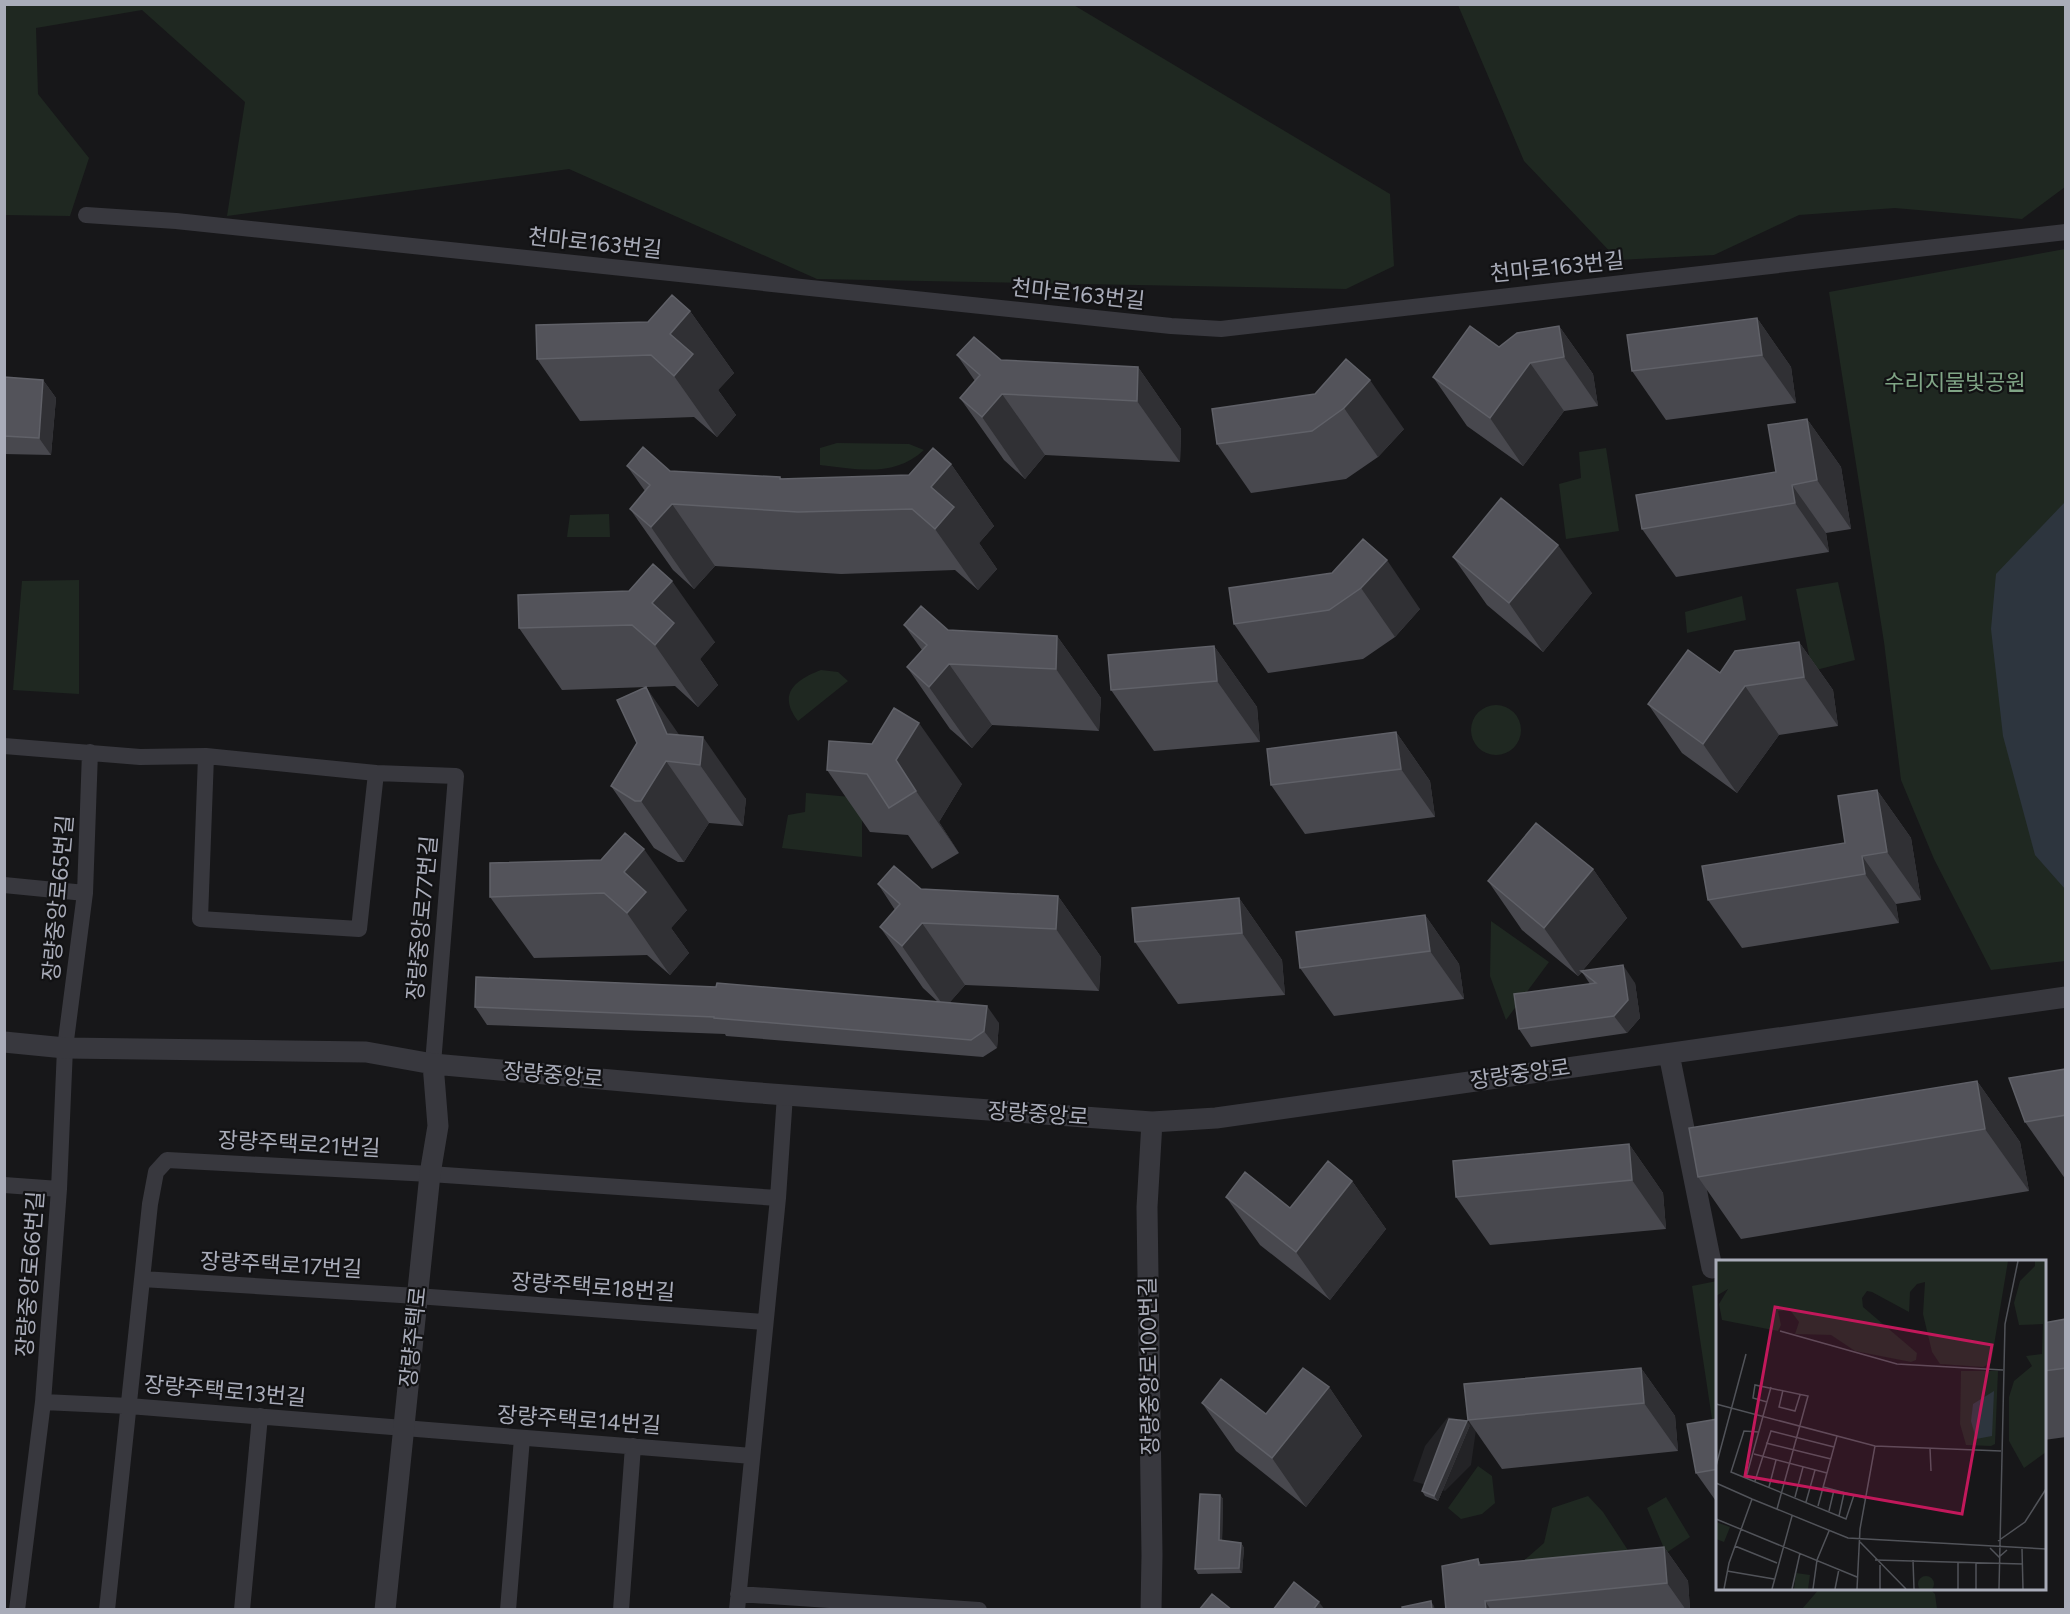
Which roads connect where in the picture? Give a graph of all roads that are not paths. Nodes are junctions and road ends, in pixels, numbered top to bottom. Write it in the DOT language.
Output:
graph roads {
  1 [pos="86,215"];
  2 [pos="2066,232"];
  3 [pos="4,746"];
  4 [pos="90,752"];
  5 [pos="206,756"];
  6 [pos="376,773"];
  7 [pos="4,885"];
  8 [pos="85,893"];
  9 [pos="2066,998"];
  10 [pos="4,1042"];
  11 [pos="65,1048"];
  12 [pos="1669,1053"];
  13 [pos="433,1064"];
  14 [pos="785,1095"];
  15 [pos="1152,1122"];
  16 [pos="430,1174"];
  17 [pos="4,1185"];
  18 [pos="59,1189"];
  19 [pos="778,1198"];
  20 [pos="1712,1269"];
  21 [pos="142,1279"];
  22 [pos="417,1296"];
  23 [pos="765,1322"];
  24 [pos="43,1402"];
  25 [pos="129,1406"];
  26 [pos="260,1416"];
  27 [pos="403,1428"];
  28 [pos="522,1438"];
  29 [pos="633,1446"];
  30 [pos="752,1456"];
  31 [pos="738,1602"];
  32 [pos="846,1605"];
  33 [pos="947,1608"];
  34 [pos="17,1610"];
  35 [pos="107,1610"];
  36 [pos="242,1610"];
  37 [pos="385,1610"];
  38 [pos="508,1610"];
  39 [pos="621,1610"];
  40 [pos="979,1610"];
  41 [pos="1151,1610"];
  1 -- 2 [label="street, 천마로163번길"];
  3 -- 4 [label="street"];
  4 -- 5 [label="street"];
  4 -- 8 [label="street, 장량중앙로65번길"];
  5 -- 6 [label="street"];
  5 -- 6 [label="street"];
  6 -- 13 [label="street, 장량중앙로77번길"];
  7 -- 8 [label="street"];
  8 -- 11 [label="street, 장량중앙로65번길"];
  9 -- 12 [label="street, 장량중앙로"];
  10 -- 11 [label="street, 장량중앙로"];
  11 -- 13 [label="street, 장량중앙로"];
  11 -- 18 [label="street, 장량중앙로66번길"];
  12 -- 15 [label="street, 장량중앙로"];
  12 -- 20 [label="street"];
  13 -- 14 [label="street, 장량중앙로"];
  13 -- 16 [label="street, 장량주택로"];
  14 -- 15 [label="street, 장량중앙로"];
  14 -- 19 [label="street"];
  15 -- 41 [label="street, 장량중앙로100번길"];
  16 -- 19 [label="street, 장량주택로21번길"];
  16 -- 21 [label="street, 장량주택로21번길"];
  16 -- 22 [label="street, 장량주택로"];
  17 -- 18 [label="street"];
  18 -- 24 [label="street, 장량중앙로66번길"];
  19 -- 23 [label="street"];
  21 -- 22 [label="street, 장량주택로17번길"];
  21 -- 25 [label="street"];
  22 -- 23 [label="street, 장량주택로18번길"];
  22 -- 27 [label="street, 장량주택로"];
  23 -- 30 [label="street"];
  24 -- 25 [label="street, 장량주택로13번길"];
  24 -- 34 [label="street, 장량중앙로66번길"];
  25 -- 26 [label="street, 장량주택로13번길"];
  25 -- 35 [label="street"];
  26 -- 27 [label="street, 장량주택로13번길"];
  26 -- 36 [label="street"];
  27 -- 28 [label="street, 장량주택로14번길"];
  27 -- 37 [label="street, 장량주택로"];
  28 -- 29 [label="street, 장량주택로14번길"];
  28 -- 38 [label="street"];
  29 -- 30 [label="street, 장량주택로14번길"];
  29 -- 39 [label="street"];
  30 -- 31 [label="street"];
  31 -- 32 [label="street"];
  32 -- 33 [label="street"];
  33 -- 40 [label="street"];
}
